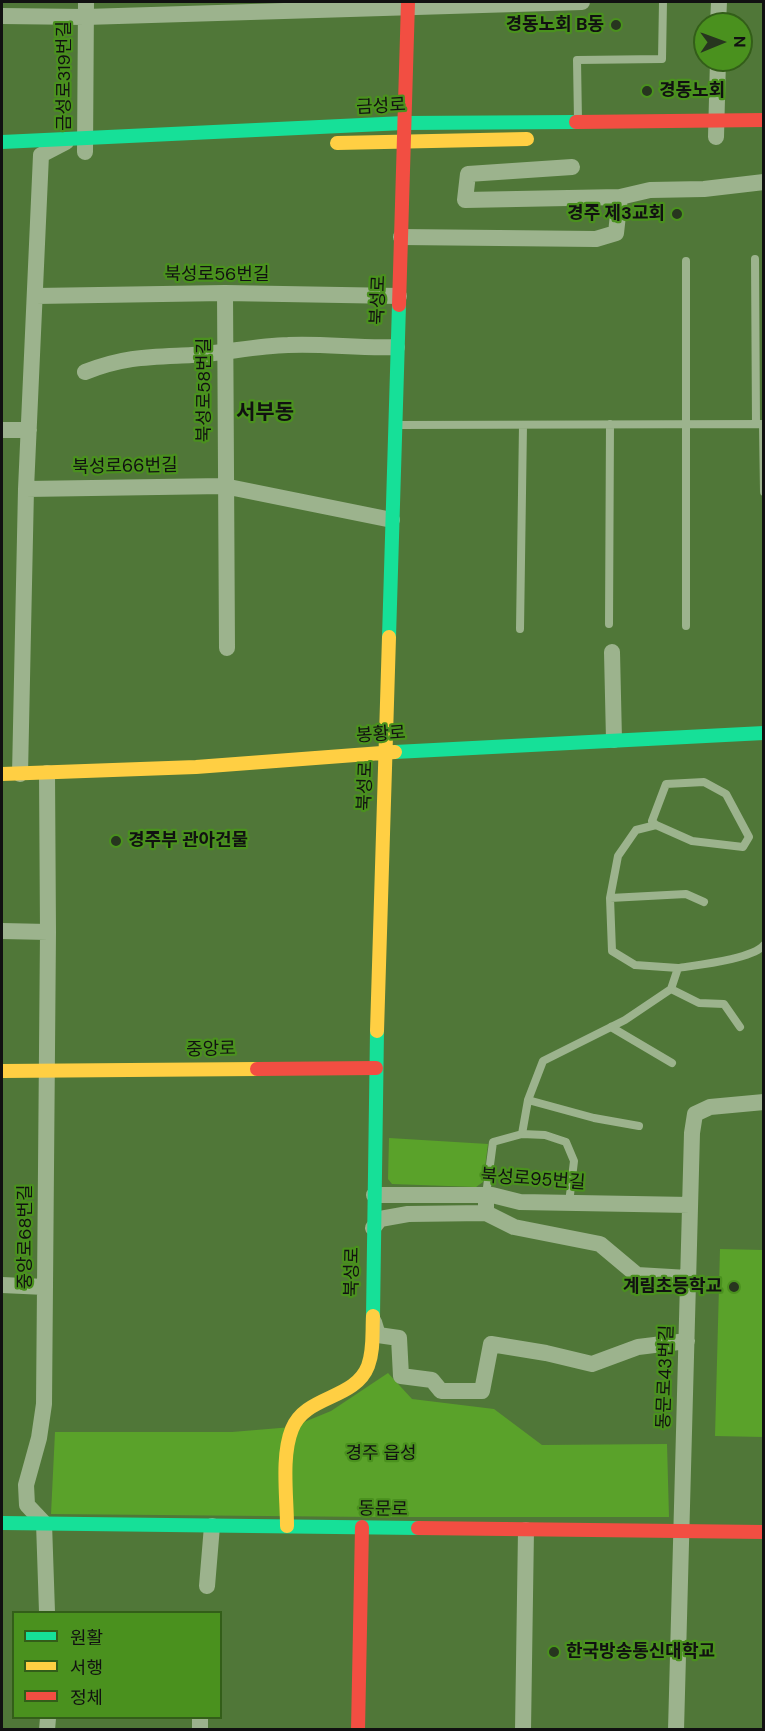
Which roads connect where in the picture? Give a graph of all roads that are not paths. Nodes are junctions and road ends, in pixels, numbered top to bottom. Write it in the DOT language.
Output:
graph roads {
  1 [pos="545,2"];
  2 [pos="582,2"];
  3 [pos="663,2"];
  4 [pos="408,4"];
  5 [pos="290,6"];
  6 [pos="85,9"];
  7 [pos="2,16"];
  8 [pos="718,72"];
  9 [pos="764,120"];
  10 [pos="404,123"];
  11 [pos="578,123"];
  12 [pos="717,133"];
  13 [pos="542,139"];
  14 [pos="2,141"];
  15 [pos="404,141"];
  16 [pos="321,143"];
  17 [pos="80,144"];
  18 [pos="108,151"];
  19 [pos="572,167"];
  20 [pos="764,182"];
  21 [pos="620,197"];
  22 [pos="401,237"];
  23 [pos="755,259"];
  24 [pos="686,261"];
  25 [pos="225,293"];
  26 [pos="36,296"];
  27 [pos="399,296"];
  28 [pos="398,347"];
  29 [pos="224,353"];
  30 [pos="85,372"];
  31 [pos="610,424"];
  32 [pos="685,424"];
  33 [pos="761,424"];
  34 [pos="395,425"];
  35 [pos="523,425"];
  36 [pos="2,430"];
  37 [pos="29,430"];
  38 [pos="224,486"];
  39 [pos="26,489"];
  40 [pos="764,492"];
  41 [pos="392,520"];
  42 [pos="609,624"];
  43 [pos="686,626"];
  44 [pos="520,629"];
  45 [pos="226,648"];
  46 [pos="612,652"];
  47 [pos="764,733"];
  48 [pos="614,740"];
  49 [pos="387,752"];
  50 [pos="47,773"];
  51 [pos="2,774"];
  52 [pos="20,774"];
  53 [pos="656,825"];
  54 [pos="610,898"];
  55 [pos="704,902"];
  56 [pos="2,931"];
  57 [pos="48,932"];
  58 [pos="762,950"];
  59 [pos="678,968"];
  60 [pos="671,989"];
  61 [pos="611,1027"];
  62 [pos="740,1027"];
  63 [pos="672,1064"];
  64 [pos="376,1068"];
  65 [pos="2,1071"];
  66 [pos="47,1071"];
  67 [pos="528,1100"];
  68 [pos="764,1102"];
  69 [pos="639,1126"];
  70 [pos="522,1134"];
  71 [pos="374,1195"];
  72 [pos="486,1195"];
  73 [pos="569,1203"];
  74 [pos="690,1205"];
  75 [pos="486,1213"];
  76 [pos="374,1228"];
  77 [pos="688,1278"];
  78 [pos="2,1285"];
  79 [pos="45,1287"];
  80 [pos="372,1316"];
  81 [pos="687,1341"];
  82 [pos="2,1523"];
  83 [pos="44,1523"];
  84 [pos="213,1526"];
  85 [pos="287,1526"];
  86 [pos="362,1527"];
  87 [pos="525,1530"];
  88 [pos="681,1531"];
  89 [pos="764,1532"];
  90 [pos="207,1586"];
  91 [pos="47,1611"];
  92 [pos="358,1730"];
  93 [pos="523,1730"];
  94 [pos="676,1730"];
  1 -- 2 [label="street"];
  1 -- 4 [label="street"];
  3 -- 11 [label="lane"];
  4 -- 5 [label="street"];
  4 -- 10 [label="street, 북성로"];
  5 -- 6 [label="street"];
  6 -- 7 [label="street"];
  6 -- 17 [label="street, 금성로319번길"];
  8 -- 12 [label="street"];
  9 -- 12 [label="street, 금성로"];
  10 -- 11 [label="street, 금성로"];
  10 -- 15 [label="street, 북성로"];
  10 -- 17 [label="street, 금성로"];
  11 -- 12 [label="street, 금성로"];
  13 -- 15 [label="street, 금성로"];
  14 -- 17 [label="street, 금성로"];
  15 -- 16 [label="street, 금성로"];
  15 -- 22 [label="street, 북성로"];
  17 -- 18 [label="street, 금성로"];
  17 -- 26 [label="street"];
  19 -- 21 [label="street"];
  20 -- 21 [label="street"];
  21 -- 22 [label="street"];
  22 -- 27 [label="street, 북성로"];
  23 -- 33 [label="lane"];
  24 -- 32 [label="lane"];
  25 -- 26 [label="street, 북성로56번길"];
  25 -- 27 [label="street, 북성로56번길"];
  25 -- 29 [label="street, 북성로58번길"];
  26 -- 37 [label="street"];
  27 -- 28 [label="street, 북성로"];
  28 -- 29 [label="street"];
  28 -- 34 [label="street, 북성로"];
  29 -- 30 [label="street"];
  29 -- 38 [label="street, 북성로58번길"];
  31 -- 32 [label="lane"];
  31 -- 35 [label="lane"];
  31 -- 42 [label="lane"];
  32 -- 33 [label="lane"];
  32 -- 43 [label="lane"];
  33 -- 40 [label="lane"];
  34 -- 35 [label="lane"];
  34 -- 41 [label="street, 북성로"];
  35 -- 44 [label="lane"];
  36 -- 37 [label="street"];
  37 -- 39 [label="street"];
  38 -- 39 [label="street, 북성로66번길"];
  38 -- 41 [label="street, 북성로66번길"];
  38 -- 45 [label="street"];
  39 -- 52 [label="street"];
  41 -- 49 [label="street, 북성로"];
  46 -- 48 [label="street"];
  47 -- 48 [label="street, 봉황로"];
  48 -- 49 [label="street, 봉황로"];
  49 -- 50 [label="street, 봉황로"];
  49 -- 64 [label="street, 북성로"];
  50 -- 52 [label="street, 봉황로"];
  50 -- 57 [label="street"];
  51 -- 52 [label="street, 봉황로"];
  53 -- 53 [label="lane"];
  53 -- 54 [label="lane"];
  54 -- 55 [label="lane"];
  54 -- 59 [label="lane"];
  56 -- 57 [label="street"];
  57 -- 66 [label="street"];
  58 -- 59 [label="lane"];
  59 -- 60 [label="lane"];
  60 -- 61 [label="lane"];
  60 -- 62 [label="lane"];
  61 -- 63 [label="lane"];
  61 -- 67 [label="lane"];
  64 -- 66 [label="street, 중앙로"];
  64 -- 71 [label="street, 북성로"];
  65 -- 66 [label="street, 중앙로"];
  66 -- 79 [label="street, 중앙로68번길"];
  67 -- 69 [label="lane"];
  67 -- 70 [label="lane"];
  68 -- 74 [label="street, 동문로43번길"];
  70 -- 72 [label="lane"];
  70 -- 73 [label="lane"];
  71 -- 72 [label="street, 북성로95번길"];
  71 -- 76 [label="street, 북성로"];
  72 -- 73 [label="street, 북성로95번길"];
  72 -- 75 [label="street"];
  73 -- 74 [label="street, 북성로95번길"];
  74 -- 77 [label="street, 동문로43번길"];
  75 -- 76 [label="street"];
  75 -- 77 [label="street"];
  76 -- 80 [label="street, 북성로"];
  77 -- 81 [label="street, 동문로43번길"];
  78 -- 79 [label="street"];
  79 -- 83 [label="street, 중앙로68번길"];
  80 -- 81 [label="street"];
  80 -- 85 [label="street, 북성로"];
  81 -- 88 [label="street, 동문로43번길"];
  82 -- 83 [label="street, 동문로"];
  83 -- 84 [label="street, 동문로"];
  83 -- 91 [label="street"];
  84 -- 85 [label="street, 동문로"];
  84 -- 90 [label="street"];
  85 -- 86 [label="street, 동문로"];
  86 -- 87 [label="street, 동문로"];
  86 -- 92 [label="street"];
  87 -- 88 [label="street, 동문로"];
  87 -- 93 [label="street"];
  88 -- 89 [label="street, 동문로"];
  88 -- 94 [label="street, 동문로43번길"];
}
